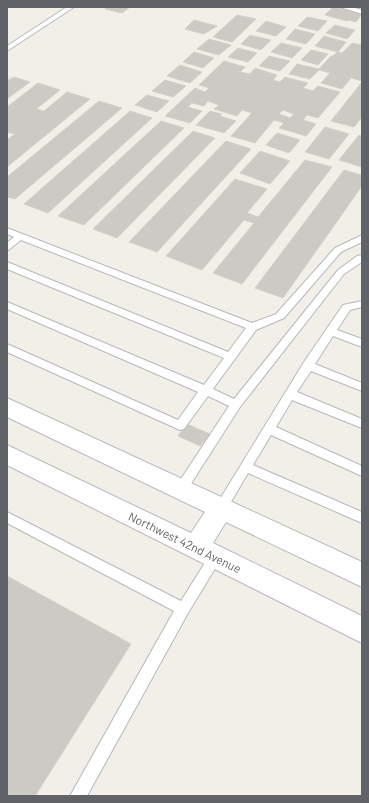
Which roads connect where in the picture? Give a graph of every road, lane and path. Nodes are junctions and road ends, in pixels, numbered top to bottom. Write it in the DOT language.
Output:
graph roads {
  1 [pos="71,7"];
  2 [pos="343,7"];
  3 [pos="362,12"];
  4 [pos="7,49"];
  5 [pos="7,231"];
  6 [pos="20,236"];
  7 [pos="362,238"];
  8 [pos="7,248"];
  9 [pos="362,259"];
  10 [pos="7,265"];
  11 [pos="362,304"];
  12 [pos="7,305"];
  13 [pos="252,327"];
  14 [pos="331,332"];
  15 [pos="362,343"];
  16 [pos="7,348"];
  17 [pos="231,357"];
  18 [pos="308,365"];
  19 [pos="362,387"];
  20 [pos="206,390"];
  21 [pos="290,394"];
  22 [pos="236,404"];
  23 [pos="7,407"];
  24 [pos="362,424"];
  25 [pos="269,429"];
  26 [pos="7,454"];
  27 [pos="246,467"];
  28 [pos="362,471"];
  29 [pos="181,489"];
  30 [pos="221,508"];
  31 [pos="7,517"];
  32 [pos="362,518"];
  33 [pos="206,553"];
  34 [pos="362,575"];
  35 [pos="182,609"];
  36 [pos="362,630"];
  37 [pos="78,796"];
  1 -- 4 [label="lane"];
  2 -- 3 [label="lane"];
  5 -- 6 [label="lane"];
  6 -- 8 [label="lane"];
  6 -- 13 [label="lane"];
  7 -- 13 [label="lane"];
  9 -- 22 [label="lane"];
  10 -- 17 [label="lane"];
  11 -- 14 [label="lane"];
  12 -- 20 [label="lane"];
  13 -- 17 [label="lane"];
  14 -- 15 [label="lane"];
  14 -- 18 [label="lane"];
  16 -- 20 [label="lane"];
  17 -- 20 [label="lane"];
  18 -- 19 [label="lane"];
  18 -- 21 [label="lane"];
  20 -- 22 [label="lane"];
  21 -- 24 [label="lane"];
  21 -- 25 [label="lane"];
  22 -- 29 [label="lane"];
  23 -- 29 [label="main road"];
  25 -- 27 [label="lane"];
  25 -- 28 [label="lane"];
  26 -- 33 [label="main road, Northwest 42nd Avenue"];
  27 -- 30 [label="lane"];
  27 -- 32 [label="lane"];
  29 -- 30 [label="main road"];
  30 -- 33 [label="main road"];
  30 -- 34 [label="main road"];
  31 -- 35 [label="lane"];
  33 -- 35 [label="lane"];
  33 -- 36 [label="main road, Northwest 42nd Avenue"];
  35 -- 37 [label="lane"];
}
